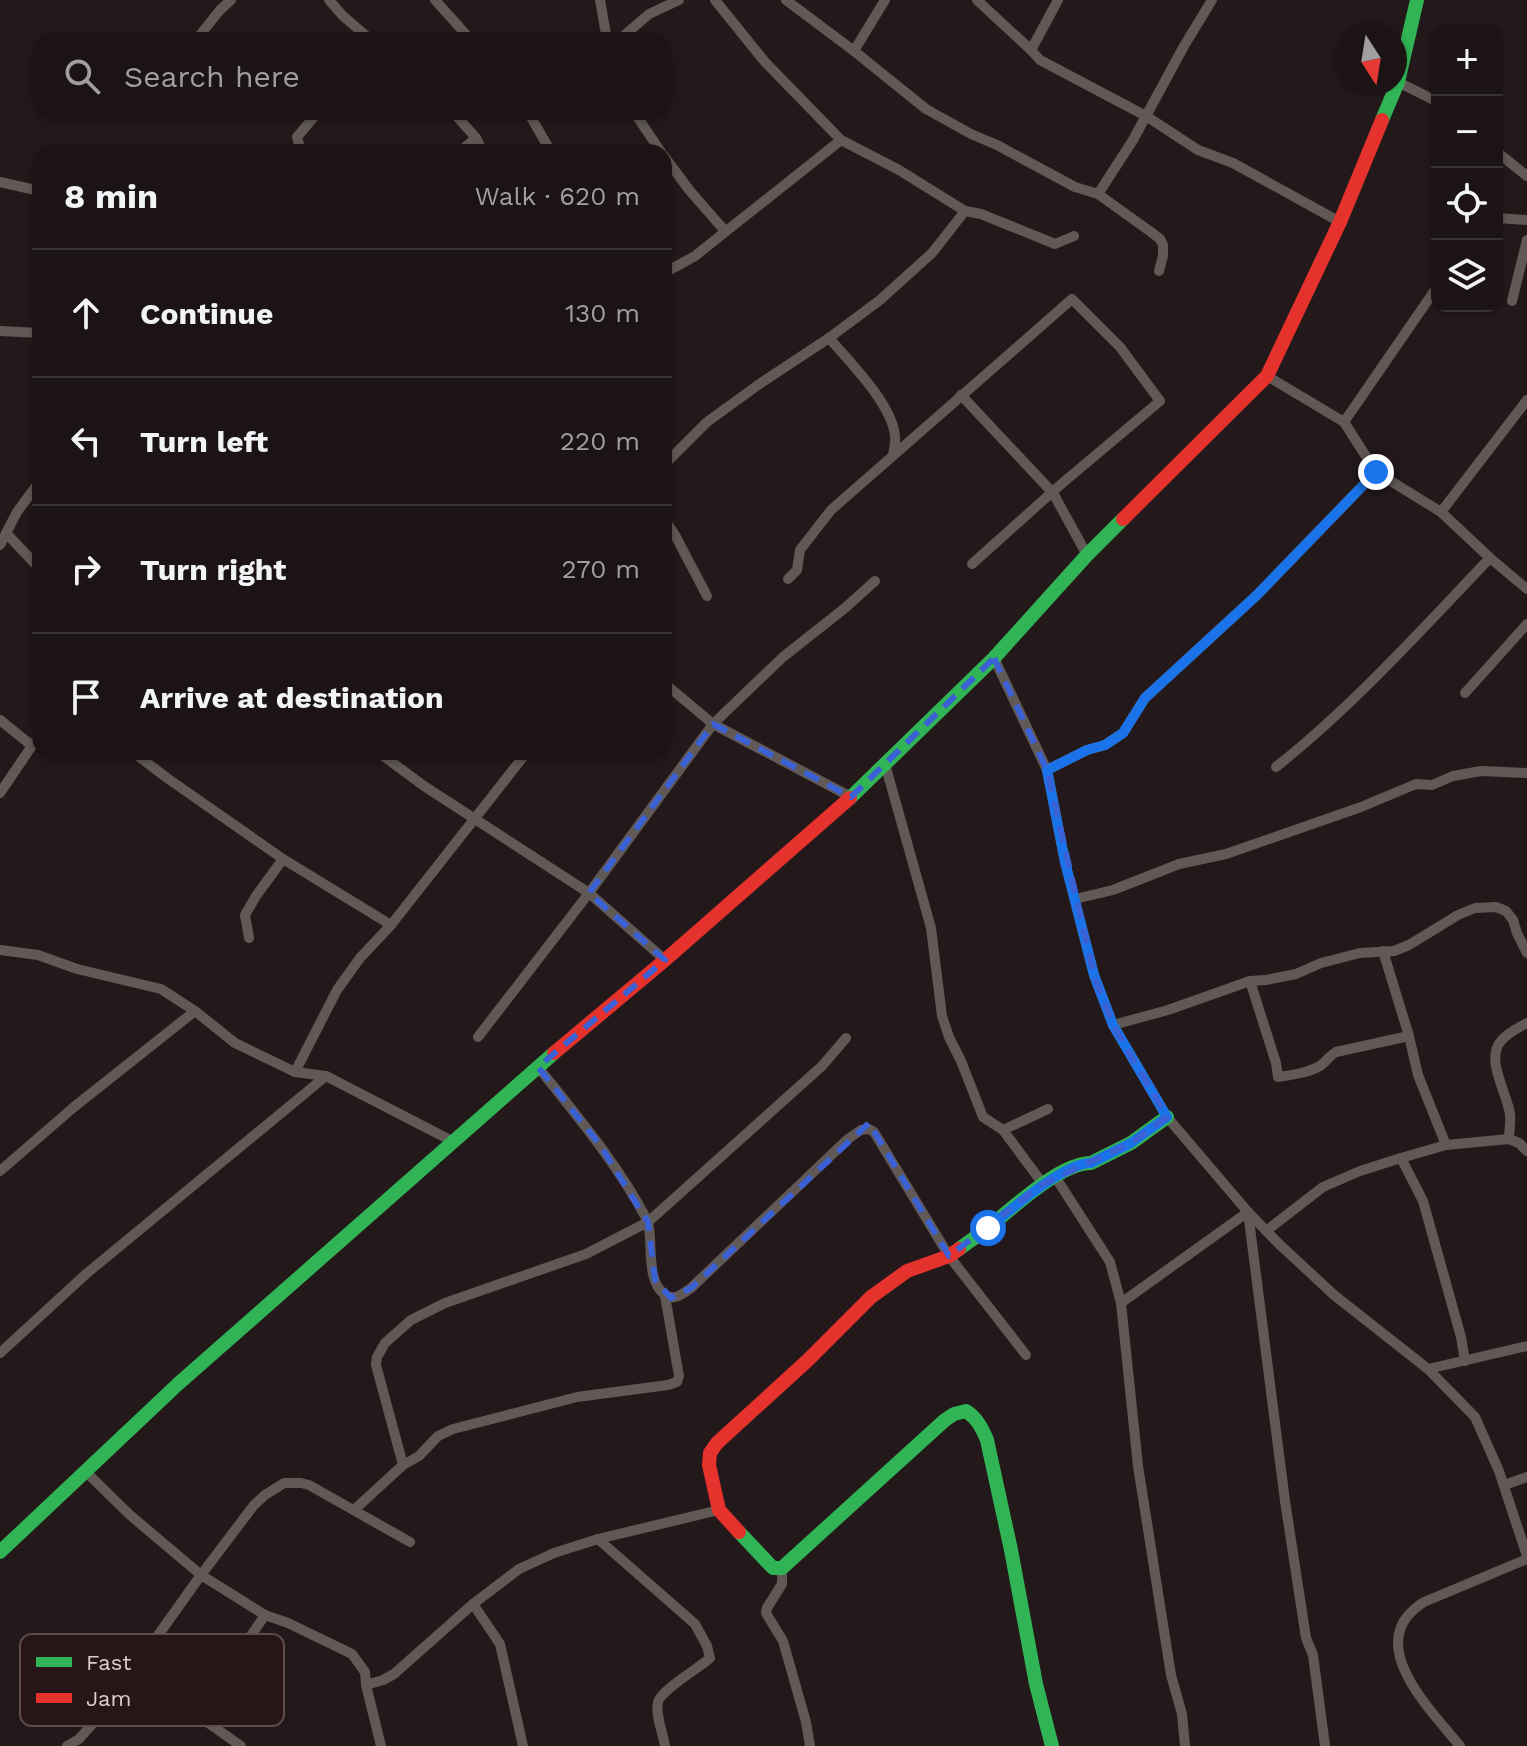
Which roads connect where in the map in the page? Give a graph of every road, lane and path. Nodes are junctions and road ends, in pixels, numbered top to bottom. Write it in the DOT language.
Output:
graph roads {
  1 [pos="231,0"];
  2 [pos="329,0"];
  3 [pos="435,0"];
  4 [pos="600,0"];
  5 [pos="679,0"];
  6 [pos="715,0"];
  7 [pos="786,0"];
  8 [pos="885,0"];
  9 [pos="977,0"];
  10 [pos="1058,0"];
  11 [pos="1212,0"];
  12 [pos="1417,0"];
  13 [pos="202,32"];
  14 [pos="362,32"];
  15 [pos="464,32"];
  16 [pos="606,32"];
  17 [pos="628,32"];
  18 [pos="1407,43"];
  19 [pos="1031,50"];
  20 [pos="854,51"];
  21 [pos="1407,86"];
  22 [pos="1392,96"];
  23 [pos="1431,99"];
  24 [pos="1146,116"];
  25 [pos="311,120"];
  26 [pos="460,120"];
  27 [pos="533,120"];
  28 [pos="640,120"];
  29 [pos="476,138"];
  30 [pos="841,140"];
  31 [pos="299,144"];
  32 [pos="469,144"];
  33 [pos="479,144"];
  34 [pos="546,144"];
  35 [pos="656,144"];
  36 [pos="1503,157"];
  37 [pos="672,166"];
  38 [pos="1527,176"];
  39 [pos="0,182"];
  40 [pos="32,189"];
  41 [pos="1098,194"];
  42 [pos="965,211"];
  43 [pos="1503,218"];
  44 [pos="1527,220"];
  45 [pos="1340,222"];
  46 [pos="725,231"];
  47 [pos="1074,236"];
  48 [pos="1527,240"];
  49 [pos="672,269"];
  50 [pos="1159,271"];
  51 [pos="1431,296"];
  52 [pos="1512,301"];
  53 [pos="0,331"];
  54 [pos="32,333"];
  55 [pos="829,338"];
  56 [pos="1267,376"];
  57 [pos="961,395"];
  58 [pos="1527,400"];
  59 [pos="1344,422"];
  60 [pos="893,455"];
  61 [pos="672,457"];
  62 [pos="1376,472"];
  63 [pos="32,491"];
  64 [pos="1053,493"];
  65 [pos="1441,512"];
  66 [pos="672,531"];
  67 [pos="6,533"];
  68 [pos="0,545"];
  69 [pos="1087,555"];
  70 [pos="1490,558"];
  71 [pos="32,561"];
  72 [pos="972,564"];
  73 [pos="788,579"];
  74 [pos="875,581"];
  75 [pos="1527,589"];
  76 [pos="707,596"];
  77 [pos="1527,624"];
  78 [pos="994,658"];
  79 [pos="672,690"];
  80 [pos="1465,693"];
  81 [pos="0,720"];
  82 [pos="713,724"];
  83 [pos="31,745"];
  84 [pos="143,760"];
  85 [pos="389,760"];
  86 [pos="521,760"];
  87 [pos="885,764"];
  88 [pos="1276,767"];
  89 [pos="1047,770"];
  90 [pos="1527,773"];
  91 [pos="0,793"];
  92 [pos="851,797"];
  93 [pos="474,819"];
  94 [pos="283,859"];
  95 [pos="589,893"];
  96 [pos="1075,899"];
  97 [pos="391,925"];
  98 [pos="249,938"];
  99 [pos="0,950"];
  100 [pos="1383,951"];
  101 [pos="1527,953"];
  102 [pos="665,960"];
  103 [pos="1250,981"];
  104 [pos="195,1011"];
  105 [pos="1527,1023"];
  106 [pos="1113,1025"];
  107 [pos="1409,1036"];
  108 [pos="478,1037"];
  109 [pos="846,1038"];
  110 [pos="538,1067"];
  111 [pos="295,1072"];
  112 [pos="326,1076"];
  113 [pos="1048,1109"];
  114 [pos="1167,1117"];
  115 [pos="1003,1130"];
  116 [pos="1509,1139"];
  117 [pos="454,1142"];
  118 [pos="1446,1145"];
  119 [pos="1527,1151"];
  120 [pos="1401,1158"];
  121 [pos="0,1171"];
  122 [pos="1050,1181"];
  123 [pos="1248,1212"];
  124 [pos="648,1222"];
  125 [pos="1266,1231"];
  126 [pos="949,1256"];
  127 [pos="665,1296"];
  128 [pos="1121,1303"];
  129 [pos="1527,1346"];
  130 [pos="0,1353"];
  131 [pos="1026,1355"];
  132 [pos="1465,1361"];
  133 [pos="1428,1369"];
  134 [pos="403,1465"];
  135 [pos="86,1472"];
  136 [pos="1527,1477"];
  137 [pos="1504,1485"];
  138 [pos="354,1510"];
  139 [pos="719,1510"];
  140 [pos="598,1539"];
  141 [pos="410,1542"];
  142 [pos="0,1552"];
  143 [pos="1527,1557"];
  144 [pos="773,1568"];
  145 [pos="201,1575"];
  146 [pos="473,1604"];
  147 [pos="265,1615"];
  148 [pos="159,1634"];
  149 [pos="252,1634"];
  150 [pos="366,1685"];
  151 [pos="213,1726"];
  152 [pos="82,1742"];
  153 [pos="67,1746"];
  154 [pos="241,1746"];
  155 [pos="381,1746"];
  156 [pos="523,1746"];
  157 [pos="665,1746"];
  158 [pos="810,1746"];
  159 [pos="1052,1746"];
  160 [pos="1185,1746"];
  161 [pos="1325,1746"];
  162 [pos="1460,1746"];
  1 -- 13 [label="street"];
  2 -- 14 [label="street"];
  3 -- 15 [label="street"];
  4 -- 16 [label="street"];
  5 -- 17 [label="street"];
  6 -- 30 [label="street"];
  7 -- 20 [label="street"];
  8 -- 20 [label="street"];
  9 -- 19 [label="street"];
  10 -- 19 [label="street"];
  11 -- 24 [label="street"];
  12 -- 18 [label="street"];
  19 -- 24 [label="street"];
  20 -- 41 [label="street"];
  21 -- 23 [label="street"];
  22 -- 45 [label="street"];
  24 -- 41 [label="street"];
  24 -- 45 [label="street"];
  25 -- 31 [label="street"];
  26 -- 29 [label="street"];
  27 -- 34 [label="street"];
  28 -- 35 [label="street"];
  29 -- 32 [label="street"];
  29 -- 33 [label="street"];
  30 -- 42 [label="street"];
  30 -- 46 [label="street"];
  36 -- 38 [label="street"];
  37 -- 46 [label="street"];
  39 -- 40 [label="street"];
  41 -- 50 [label="street"];
  42 -- 47 [label="street"];
  42 -- 55 [label="street"];
  43 -- 44 [label="street"];
  45 -- 56 [label="street"];
  46 -- 49 [label="street"];
  48 -- 52 [label="street"];
  51 -- 59 [label="street"];
  53 -- 54 [label="street"];
  55 -- 60 [label="street"];
  55 -- 61 [label="street"];
  56 -- 59 [label="street"];
  56 -- 69 [label="street"];
  57 -- 60 [label="street"];
  57 -- 64 [label="street"];
  57 -- 64 [label="street"];
  58 -- 65 [label="street"];
  59 -- 62 [label="street"];
  60 -- 73 [label="street"];
  62 -- 65 [label="street"];
  62 -- 89 [label="street"];
  63 -- 67 [label="street"];
  64 -- 69 [label="street"];
  64 -- 72 [label="street"];
  65 -- 70 [label="street"];
  66 -- 76 [label="street"];
  67 -- 68 [label="street"];
  67 -- 71 [label="street"];
  69 -- 78 [label="street"];
  70 -- 75 [label="street"];
  70 -- 88 [label="street"];
  74 -- 82 [label="street"];
  77 -- 80 [label="street"];
  78 -- 87 [label="street"];
  78 -- 89 [label="street"];
  79 -- 82 [label="street"];
  81 -- 83 [label="street"];
  82 -- 92 [label="street"];
  82 -- 95 [label="street"];
  83 -- 91 [label="street"];
  84 -- 94 [label="street"];
  85 -- 93 [label="street"];
  86 -- 93 [label="street"];
  87 -- 92 [label="street"];
  87 -- 115 [label="street"];
  89 -- 96 [label="street"];
  90 -- 96 [label="street"];
  92 -- 102 [label="street"];
  93 -- 95 [label="street"];
  93 -- 97 [label="street"];
  94 -- 97 [label="street"];
  94 -- 98 [label="street"];
  95 -- 102 [label="street"];
  95 -- 108 [label="street"];
  96 -- 106 [label="street"];
  97 -- 111 [label="street"];
  99 -- 104 [label="street"];
  100 -- 101 [label="street"];
  100 -- 103 [label="street"];
  100 -- 107 [label="street"];
  102 -- 110 [label="street"];
  103 -- 106 [label="street"];
  103 -- 107 [label="street"];
  104 -- 111 [label="street"];
  104 -- 121 [label="street"];
  105 -- 116 [label="street"];
  106 -- 114 [label="street"];
  107 -- 118 [label="street"];
  109 -- 124 [label="street"];
  110 -- 117 [label="street"];
  110 -- 124 [label="street"];
  111 -- 112 [label="street"];
  112 -- 117 [label="street"];
  112 -- 130 [label="street"];
  113 -- 115 [label="street"];
  114 -- 122 [label="street"];
  114 -- 123 [label="street"];
  115 -- 122 [label="street"];
  116 -- 118 [label="street"];
  116 -- 119 [label="street"];
  117 -- 135 [label="street"];
  118 -- 120 [label="street"];
  120 -- 125 [label="street"];
  120 -- 132 [label="street"];
  122 -- 126 [label="street"];
  122 -- 128 [label="street"];
  123 -- 125 [label="street"];
  123 -- 128 [label="street"];
  123 -- 161 [label="street"];
  124 -- 127 [label="street"];
  124 -- 134 [label="street"];
  125 -- 133 [label="street"];
  126 -- 127 [label="street"];
  126 -- 131 [label="street"];
  126 -- 139 [label="street"];
  127 -- 134 [label="street"];
  128 -- 160 [label="street"];
  129 -- 132 [label="street"];
  132 -- 133 [label="street"];
  133 -- 137 [label="street"];
  134 -- 138 [label="street"];
  135 -- 142 [label="street"];
  135 -- 145 [label="street"];
  136 -- 137 [label="street"];
  137 -- 143 [label="street"];
  138 -- 141 [label="street"];
  138 -- 145 [label="street"];
  139 -- 140 [label="street"];
  139 -- 144 [label="street"];
  140 -- 146 [label="street"];
  140 -- 157 [label="street"];
  143 -- 162 [label="street"];
  144 -- 158 [label="street"];
  144 -- 159 [label="street"];
  145 -- 147 [label="street"];
  145 -- 148 [label="street"];
  146 -- 150 [label="street"];
  146 -- 156 [label="street"];
  147 -- 149 [label="street"];
  147 -- 150 [label="street"];
  150 -- 155 [label="street"];
  151 -- 154 [label="street"];
  152 -- 153 [label="street"];
}
